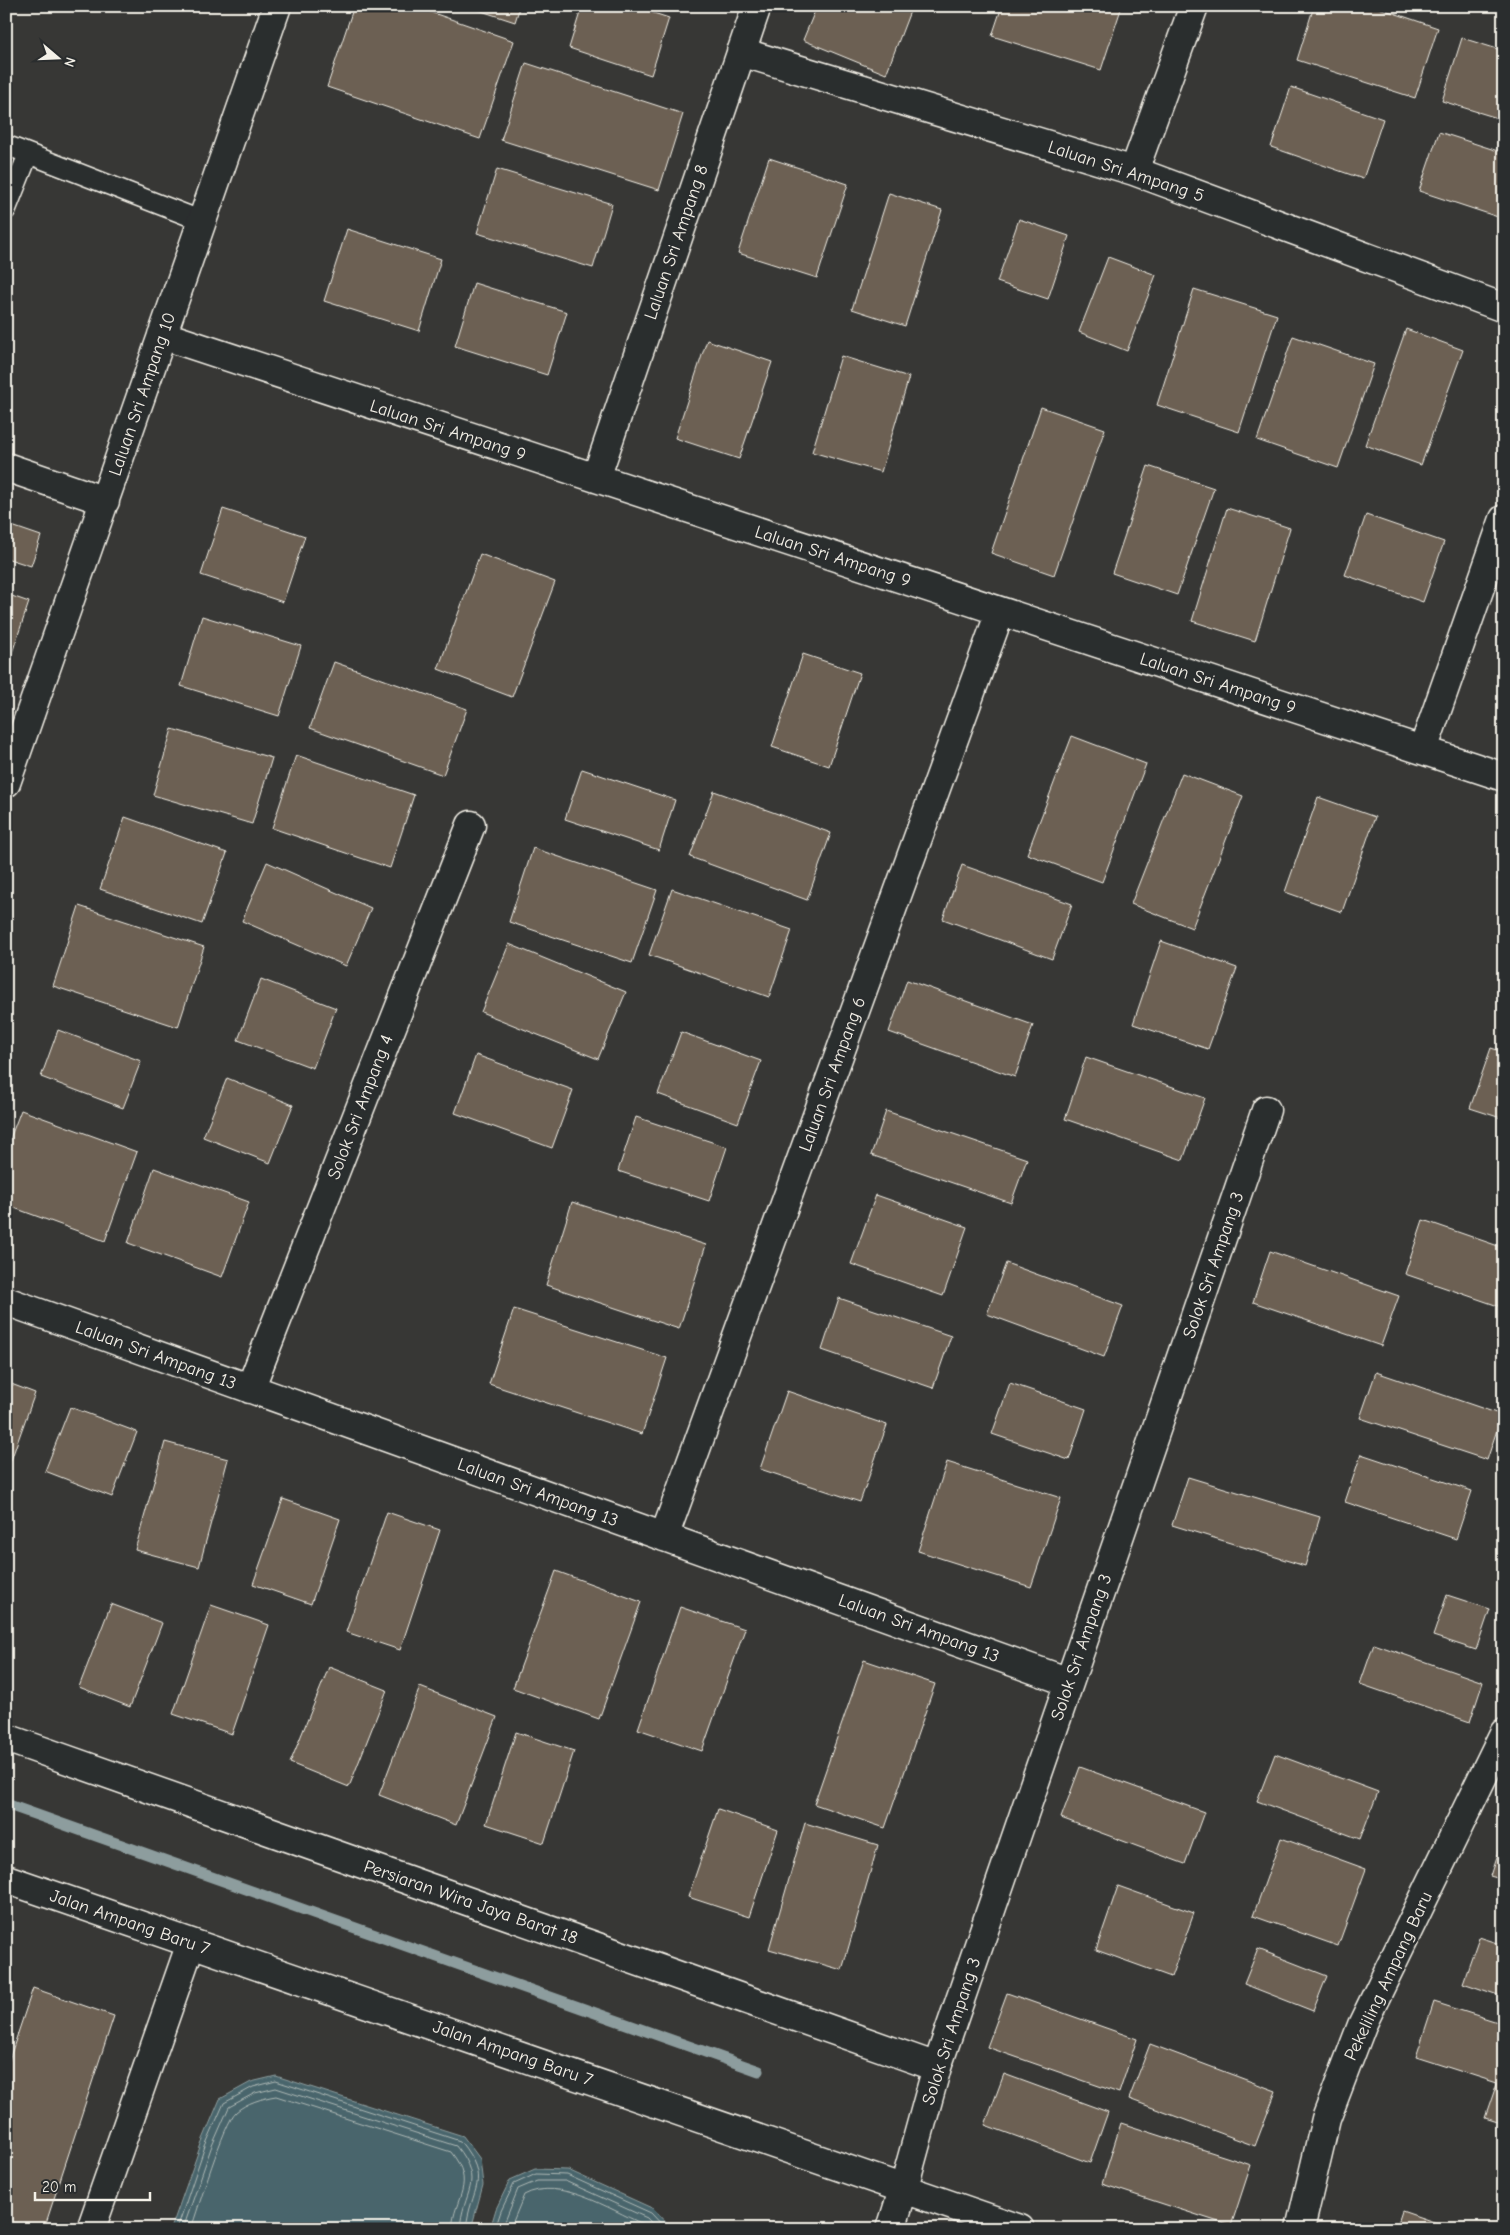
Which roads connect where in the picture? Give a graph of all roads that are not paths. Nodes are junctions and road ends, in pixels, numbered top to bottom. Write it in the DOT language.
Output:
graph roads {
  1 [pos="277,6"];
  2 [pos="757,6"];
  3 [pos="1194,6"];
  4 [pos="741,52"];
  5 [pos="6,144"];
  6 [pos="28,155"];
  7 [pos="1134,171"];
  8 [pos="6,210"];
  9 [pos="202,221"];
  10 [pos="1504,308"];
  11 [pos="162,335"];
  12 [pos="6,467"];
  13 [pos="596,478"];
  14 [pos="105,501"];
  15 [pos="1504,519"];
  16 [pos="1000,612"];
  17 [pos="1423,750"];
  18 [pos="1504,777"];
  19 [pos="6,782"];
  20 [pos="471,826"];
  21 [pos="1266,1110"];
  22 [pos="6,1301"];
  23 [pos="250,1388"];
  24 [pos="664,1537"];
  25 [pos="1069,1682"];
  26 [pos="1504,1733"];
  27 [pos="6,1738"];
  28 [pos="6,1879"];
  29 [pos="192,1943"];
  30 [pos="936,2067"];
  31 [pos="904,2187"];
  32 [pos="91,2229"];
  33 [pos="891,2229"];
  34 [pos="1020,2229"];
  35 [pos="1300,2229"];
  1 -- 9 [label="street, Laluan Sri Ampang 10"];
  2 -- 4 [label="street, Laluan Sri Ampang 8"];
  3 -- 7 [label="street"];
  4 -- 7 [label="street, Laluan Sri Ampang 5"];
  4 -- 13 [label="street, Laluan Sri Ampang 8"];
  5 -- 6 [label="lane"];
  6 -- 8 [label="lane"];
  6 -- 9 [label="lane"];
  7 -- 10 [label="street, Laluan Sri Ampang 5"];
  9 -- 11 [label="street, Laluan Sri Ampang 10"];
  11 -- 13 [label="street, Laluan Sri Ampang 9"];
  11 -- 14 [label="street, Laluan Sri Ampang 10"];
  12 -- 14 [label="street"];
  13 -- 16 [label="street, Laluan Sri Ampang 9"];
  14 -- 19 [label="street, Laluan Sri Ampang 10"];
  15 -- 17 [label="street"];
  16 -- 17 [label="street, Laluan Sri Ampang 9"];
  16 -- 24 [label="street, Laluan Sri Ampang 6"];
  17 -- 18 [label="street, Laluan Sri Ampang 9"];
  20 -- 23 [label="street, Solok Sri Ampang 4"];
  21 -- 25 [label="street, Solok Sri Ampang 3"];
  22 -- 23 [label="street, Laluan Sri Ampang 13"];
  23 -- 24 [label="street, Laluan Sri Ampang 13"];
  24 -- 25 [label="street, Laluan Sri Ampang 13"];
  25 -- 30 [label="street, Solok Sri Ampang 3"];
  26 -- 35 [label="street, Pekeliling Ampang Baru"];
  27 -- 30 [label="street, Persiaran Wira Jaya Barat 18"];
  28 -- 29 [label="street, Jalan Ampang Baru 7"];
  29 -- 31 [label="street, Jalan Ampang Baru 7"];
  29 -- 32 [label="street"];
  30 -- 31 [label="street, Solok Sri Ampang 3"];
  31 -- 33 [label="street, Solok Sri Ampang 3"];
  31 -- 34 [label="street, Jalan Ampang Baru 7"];
}
